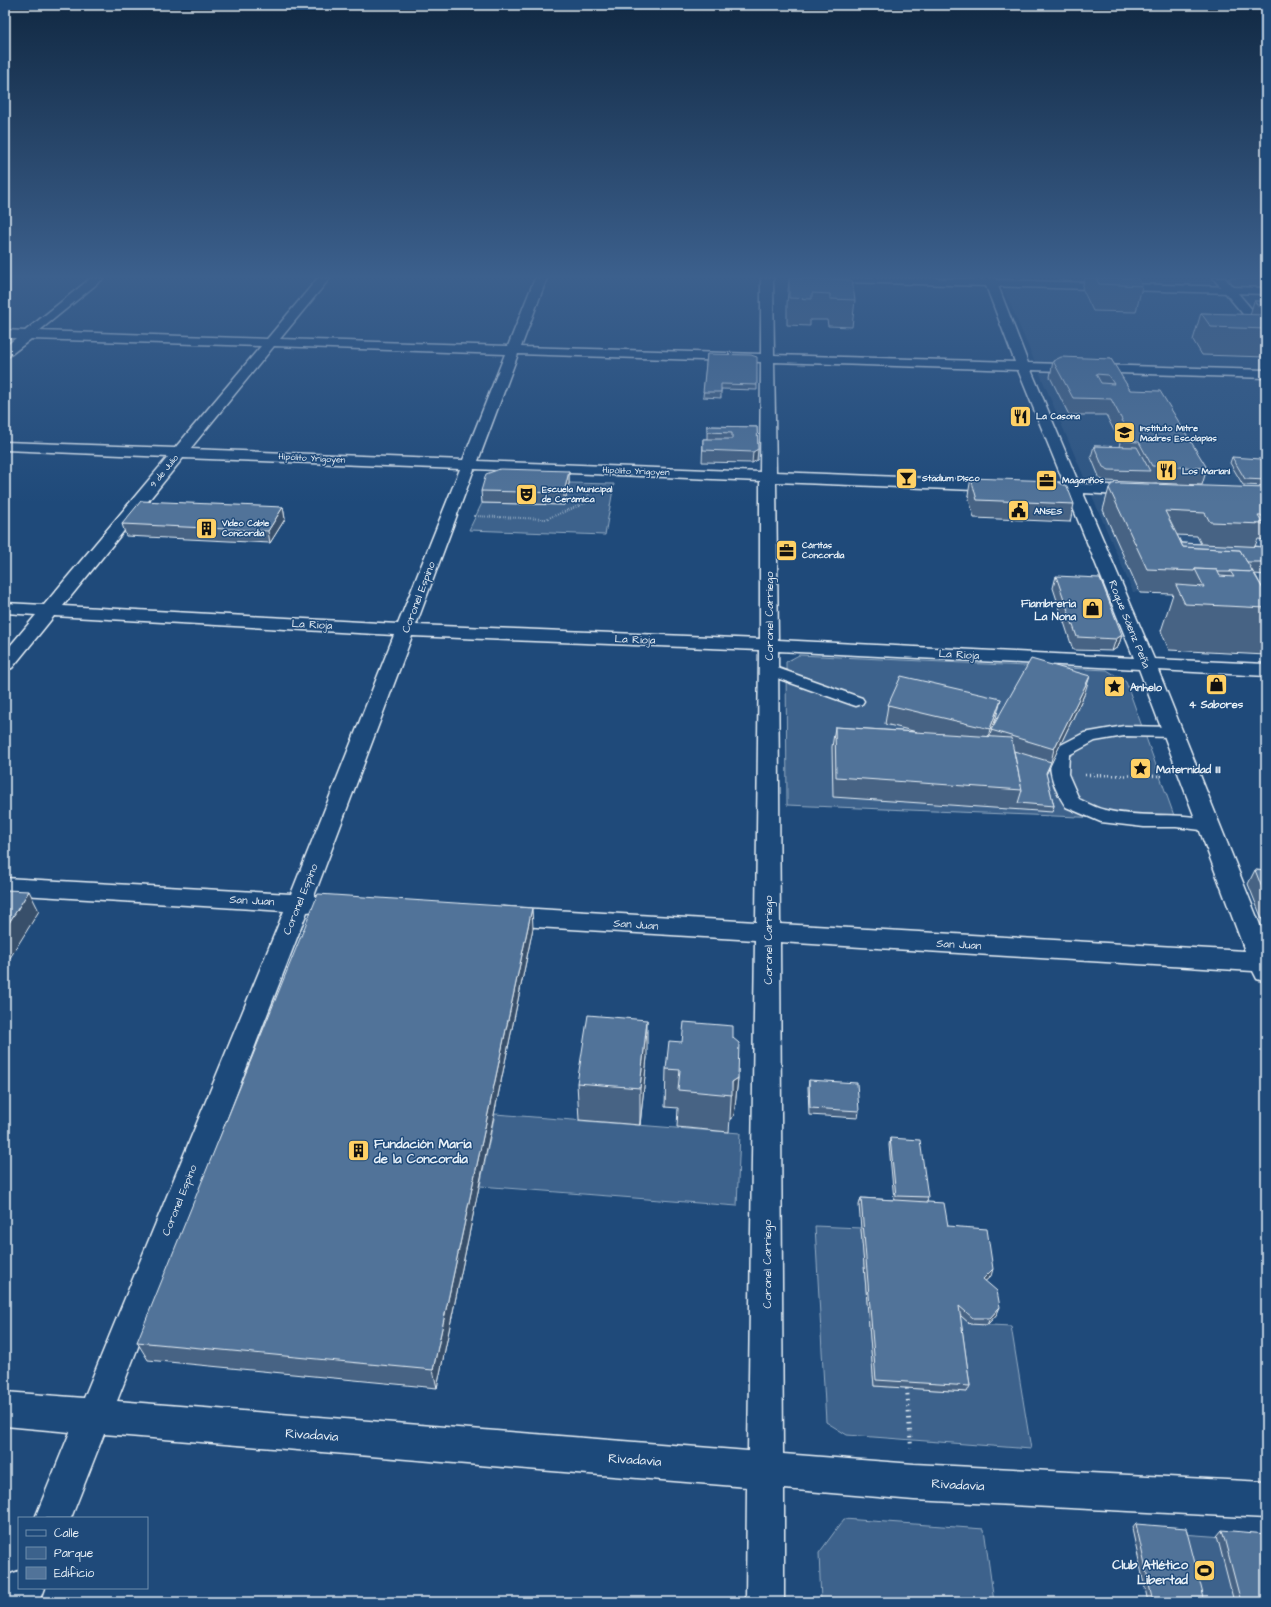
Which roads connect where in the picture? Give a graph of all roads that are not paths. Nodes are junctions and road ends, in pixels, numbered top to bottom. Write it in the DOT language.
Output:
graph roads {
  1 [pos="264,353"];
  2 [pos="512,353"];
  3 [pos="608,353"];
  4 [pos="768,353"];
  5 [pos="1018,353"];
  6 [pos="768,358"];
  7 [pos="1023,367"];
  8 [pos="1266,374"];
  9 [pos="5,446"];
  10 [pos="180,453"];
  11 [pos="469,465"];
  12 [pos="768,476"];
  13 [pos="1012,486"];
  14 [pos="1027,487"];
  15 [pos="1074,489"];
  16 [pos="1154,492"];
  17 [pos="5,608"];
  18 [pos="50,610"];
  19 [pos="406,630"];
  20 [pos="769,645"];
  21 [pos="1146,663"];
  22 [pos="5,664"];
  23 [pos="769,670"];
  24 [pos="1266,670"];
  25 [pos="856,701"];
  26 [pos="1172,732"];
  27 [pos="1209,825"];
  28 [pos="5,886"];
  29 [pos="299,903"];
  30 [pos="331,905"];
  31 [pos="482,914"];
  32 [pos="768,932"];
  33 [pos="1265,965"];
  34 [pos="5,1409"];
  35 [pos="92,1416"];
  36 [pos="766,1469"];
  37 [pos="1266,1500"];
  38 [pos="53,1517"];
  39 [pos="26,1589"];
  40 [pos="20,1602"];
  41 [pos="765,1602"];
  1 -- 10 [label="street, 9 de Julio"];
  2 -- 11 [label="street, Coronel Espino"];
  3 -- 6 [label="street"];
  4 -- 6 [label="street, Coronel Carriego"];
  5 -- 7 [label="street, Roque Sáenz Peña"];
  6 -- 7 [label="street"];
  6 -- 12 [label="street, Coronel Carriego"];
  7 -- 8 [label="street"];
  7 -- 15 [label="street, Roque Sáenz Peña"];
  9 -- 10 [label="street, Hipólito Yrigoyen"];
  10 -- 11 [label="street, Hipólito Yrigoyen"];
  10 -- 18 [label="street, 9 de Julio"];
  11 -- 12 [label="street, Hipólito Yrigoyen"];
  11 -- 19 [label="street, Coronel Espino"];
  12 -- 13 [label="street, Hipólito Yrigoyen"];
  12 -- 20 [label="street, Coronel Carriego"];
  14 -- 15 [label="street"];
  15 -- 16 [label="street"];
  15 -- 21 [label="street, Roque Sáenz Peña"];
  17 -- 18 [label="street, La Rioja"];
  18 -- 19 [label="street, La Rioja"];
  18 -- 22 [label="street, 9 de Julio"];
  19 -- 20 [label="street, La Rioja"];
  19 -- 29 [label="street, Coronel Espino"];
  20 -- 21 [label="street, La Rioja"];
  20 -- 23 [label="street, Coronel Carriego"];
  21 -- 24 [label="street, La Rioja"];
  21 -- 26 [label="street, Roque Sáenz Peña"];
  23 -- 25 [label="lane"];
  23 -- 32 [label="street, Coronel Carriego"];
  26 -- 27 [label="street, Roque Sáenz Peña"];
  26 -- 27 [label="lane"];
  27 -- 33 [label="street, Roque Sáenz Peña"];
  28 -- 29 [label="street, San Juan"];
  29 -- 30 [label="street, San Juan"];
  29 -- 35 [label="street, Coronel Espino"];
  31 -- 32 [label="street, San Juan"];
  32 -- 33 [label="street, San Juan"];
  32 -- 36 [label="street, Coronel Carriego"];
  34 -- 35 [label="street, Rivadavia"];
  35 -- 36 [label="street, Rivadavia"];
  35 -- 38 [label="street, Coronel Espino"];
  36 -- 37 [label="street, Rivadavia"];
  36 -- 41 [label="street, Coronel Carriego"];
  39 -- 40 [label="street"];
}
